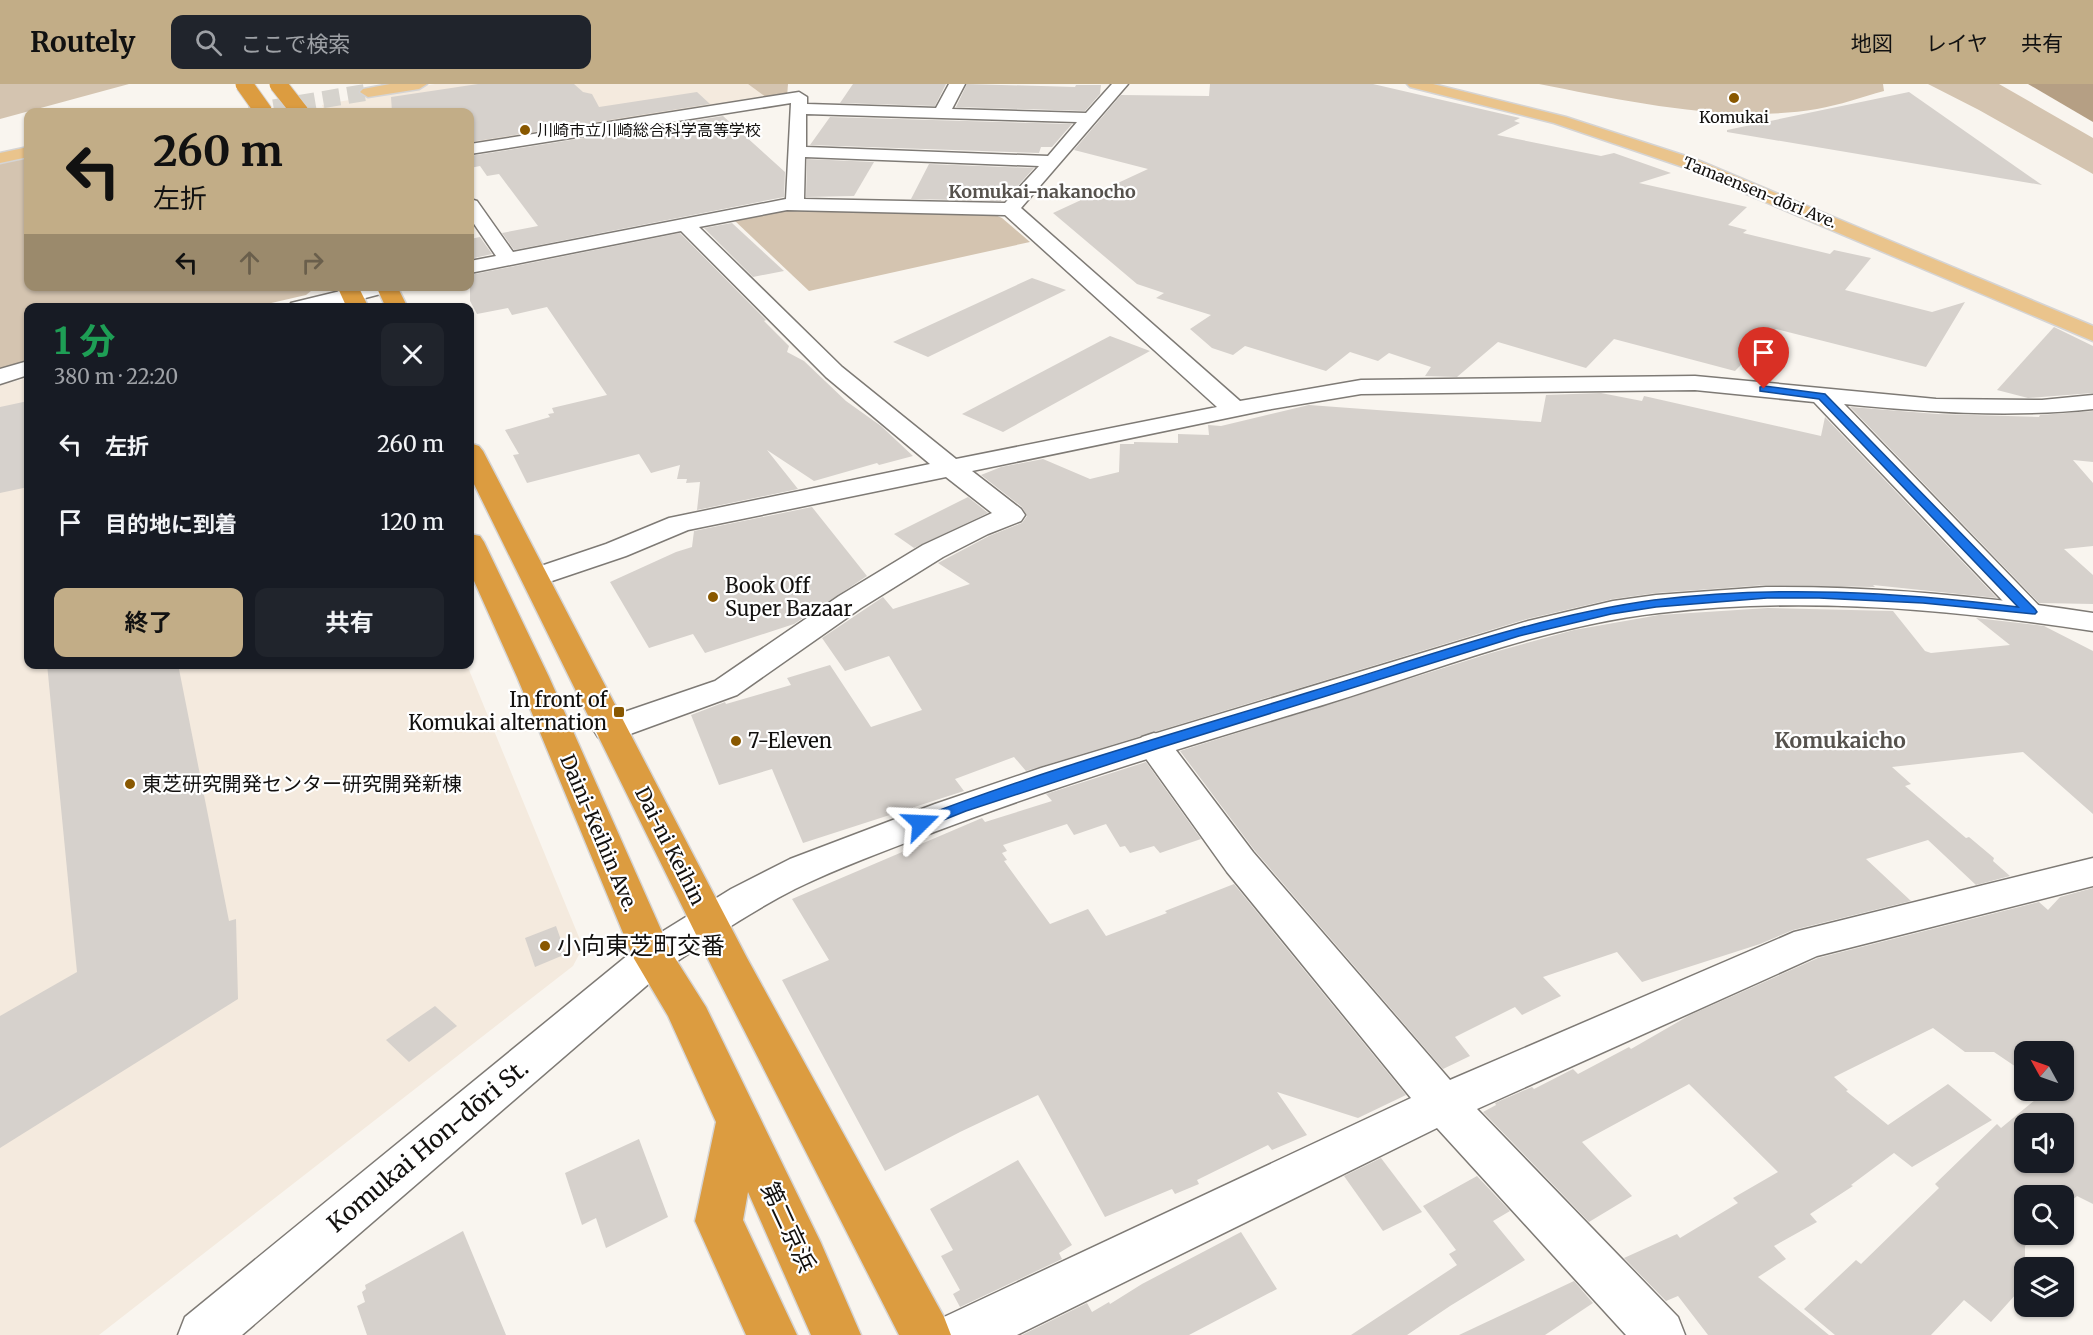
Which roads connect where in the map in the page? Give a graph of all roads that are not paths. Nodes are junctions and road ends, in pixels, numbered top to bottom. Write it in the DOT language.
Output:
graph roads {
  1 [pos="244,84"];
  2 [pos="278,84"];
  3 [pos="419,84"];
  4 [pos="957,84"];
  5 [pos="1120,84"];
  6 [pos="1415,84"];
  7 [pos="368,92"];
  8 [pos="799,97"];
  9 [pos="261,108"];
  10 [pos="297,108"];
  11 [pos="942,113"];
  12 [pos="1092,118"];
  13 [pos="474,148"];
  14 [pos="798,152"];
  15 [pos="24,153"];
  16 [pos="0,158"];
  17 [pos="1054,161"];
  18 [pos="795,203"];
  19 [pos="1010,209"];
  20 [pos="474,211"];
  21 [pos="685,224"];
  22 [pos="508,259"];
  23 [pos="474,266"];
  24 [pos="353,293"];
  25 [pos="300,303"];
  26 [pos="317,303"];
  27 [pos="2093,334"];
  28 [pos="24,372"];
  29 [pos="2,376"];
  30 [pos="1822,396"];
  31 [pos="2093,402"];
  32 [pos="1234,410"];
  33 [pos="474,459"];
  34 [pos="951,468"];
  35 [pos="474,551"];
  36 [pos="536,577"];
  37 [pos="2030,612"];
  38 [pos="2093,622"];
  39 [pos="610,729"];
  40 [pos="1154,745"];
  41 [pos="2093,872"];
  42 [pos="708,920"];
  43 [pos="653,957"];
  44 [pos="1443,1104"];
  45 [pos="739,1120"];
  46 [pos="203,1335"];
  47 [pos="772,1335"];
  48 [pos="836,1335"];
  49 [pos="926,1335"];
  50 [pos="962,1335"];
  51 [pos="1660,1335"];
  1 -- 9 [label="highway, bridge"];
  2 -- 10 [label="highway, bridge"];
  3 -- 7 [label="main road"];
  4 -- 11 [label="street"];
  5 -- 12 [label="street"];
  6 -- 27 [label="main road, Tamaensen-dōri Ave."];
  8 -- 11 [label="street"];
  8 -- 13 [label="street"];
  8 -- 14 [label="street"];
  11 -- 12 [label="street"];
  12 -- 17 [label="street"];
  14 -- 17 [label="street"];
  14 -- 18 [label="street"];
  15 -- 16 [label="main road"];
  17 -- 19 [label="street"];
  18 -- 19 [label="street"];
  18 -- 21 [label="street"];
  19 -- 32 [label="street"];
  20 -- 22 [label="street"];
  21 -- 22 [label="street"];
  21 -- 34 [label="street"];
  22 -- 23 [label="street"];
  24 -- 25 [label="street"];
  24 -- 26 [label="street"];
  28 -- 29 [label="street"];
  30 -- 31 [label="street"];
  30 -- 32 [label="street"];
  30 -- 37 [label="street"];
  32 -- 34 [label="street"];
  33 -- 36 [label="highway, Dai-ni Keihin"];
  34 -- 36 [label="street"];
  34 -- 39 [label="street"];
  35 -- 43 [label="highway, Daini-Keihin Ave."];
  36 -- 39 [label="highway, Dai-ni Keihin"];
  37 -- 38 [label="street"];
  37 -- 40 [label="street"];
  39 -- 42 [label="highway, Dai-ni Keihin"];
  40 -- 42 [label="street"];
  40 -- 44 [label="street"];
  41 -- 44 [label="street"];
  42 -- 43 [label="street, Komukai Hon-dōri St."];
  42 -- 49 [label="highway, Dai-ni Keihin"];
  43 -- 45 [label="highway, Daini-Keihin Ave."];
  43 -- 46 [label="street, Komukai Hon-dōri St."];
  44 -- 50 [label="street"];
  44 -- 51 [label="street"];
  45 -- 47 [label="highway"];
  45 -- 48 [label="highway, 第二京浜"];
}
